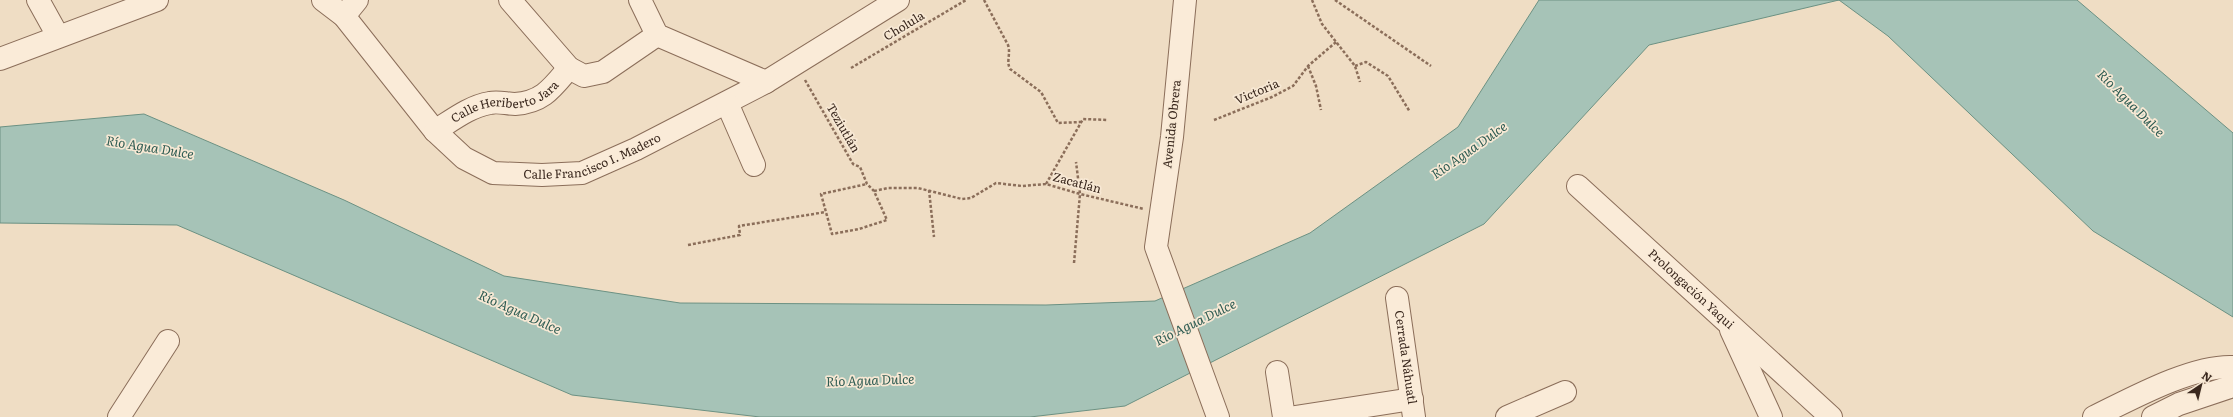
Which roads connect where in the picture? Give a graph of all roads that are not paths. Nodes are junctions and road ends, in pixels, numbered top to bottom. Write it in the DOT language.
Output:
graph roads {
  1 [pos="38,0"];
  2 [pos="157,0"];
  3 [pos="323,0"];
  4 [pos="510,0"];
  5 [pos="640,0"];
  6 [pos="898,0"];
  7 [pos="1181,4"];
  8 [pos="351,8"];
  9 [pos="657,35"];
  10 [pos="58,36"];
  11 [pos="0,59"];
  12 [pos="569,68"];
  13 [pos="766,82"];
  14 [pos="727,103"];
  15 [pos="435,131"];
  16 [pos="754,165"];
  17 [pos="1578,186"];
  18 [pos="1397,298"];
  19 [pos="1727,322"];
  20 [pos="168,341"];
  21 [pos="2233,367"];
  22 [pos="1277,372"];
  23 [pos="2166,382"];
  24 [pos="2233,386"];
  25 [pos="1565,392"];
  26 [pos="1413,408"];
  27 [pos="2182,410"];
  28 [pos="119,417"];
  29 [pos="1218,417"];
  30 [pos="1284,417"];
  31 [pos="1295,417"];
  32 [pos="1507,417"];
  33 [pos="1771,417"];
  34 [pos="1831,417"];
  35 [pos="2094,417"];
  36 [pos="2153,417"];
  1 -- 10 [label="street"];
  2 -- 10 [label="street"];
  3 -- 8 [label="street, Calle Francisco I. Madero"];
  4 -- 12 [label="street"];
  5 -- 9 [label="street"];
  6 -- 13 [label="street, Calle Francisco I. Madero"];
  7 -- 29 [label="street, Avenida Obrera"];
  8 -- 15 [label="street, Calle Francisco I. Madero"];
  9 -- 12 [label="street"];
  9 -- 13 [label="street"];
  10 -- 11 [label="street"];
  12 -- 15 [label="street, Calle Heriberto Jara"];
  13 -- 14 [label="street, Calle Francisco I. Madero"];
  14 -- 15 [label="street, Calle Francisco I. Madero"];
  14 -- 16 [label="street"];
  17 -- 19 [label="street, Prolongación Yaqui"];
  18 -- 26 [label="street, Cerrada Náhuatl"];
  19 -- 33 [label="street, Prolongación Yaqui"];
  19 -- 34 [label="street"];
  20 -- 28 [label="street"];
  21 -- 23 [label="street"];
  22 -- 30 [label="street"];
  23 -- 27 [label="street"];
  23 -- 35 [label="street"];
  24 -- 27 [label="street"];
  25 -- 32 [label="street"];
  26 -- 31 [label="street"];
  27 -- 36 [label="street"];
}
